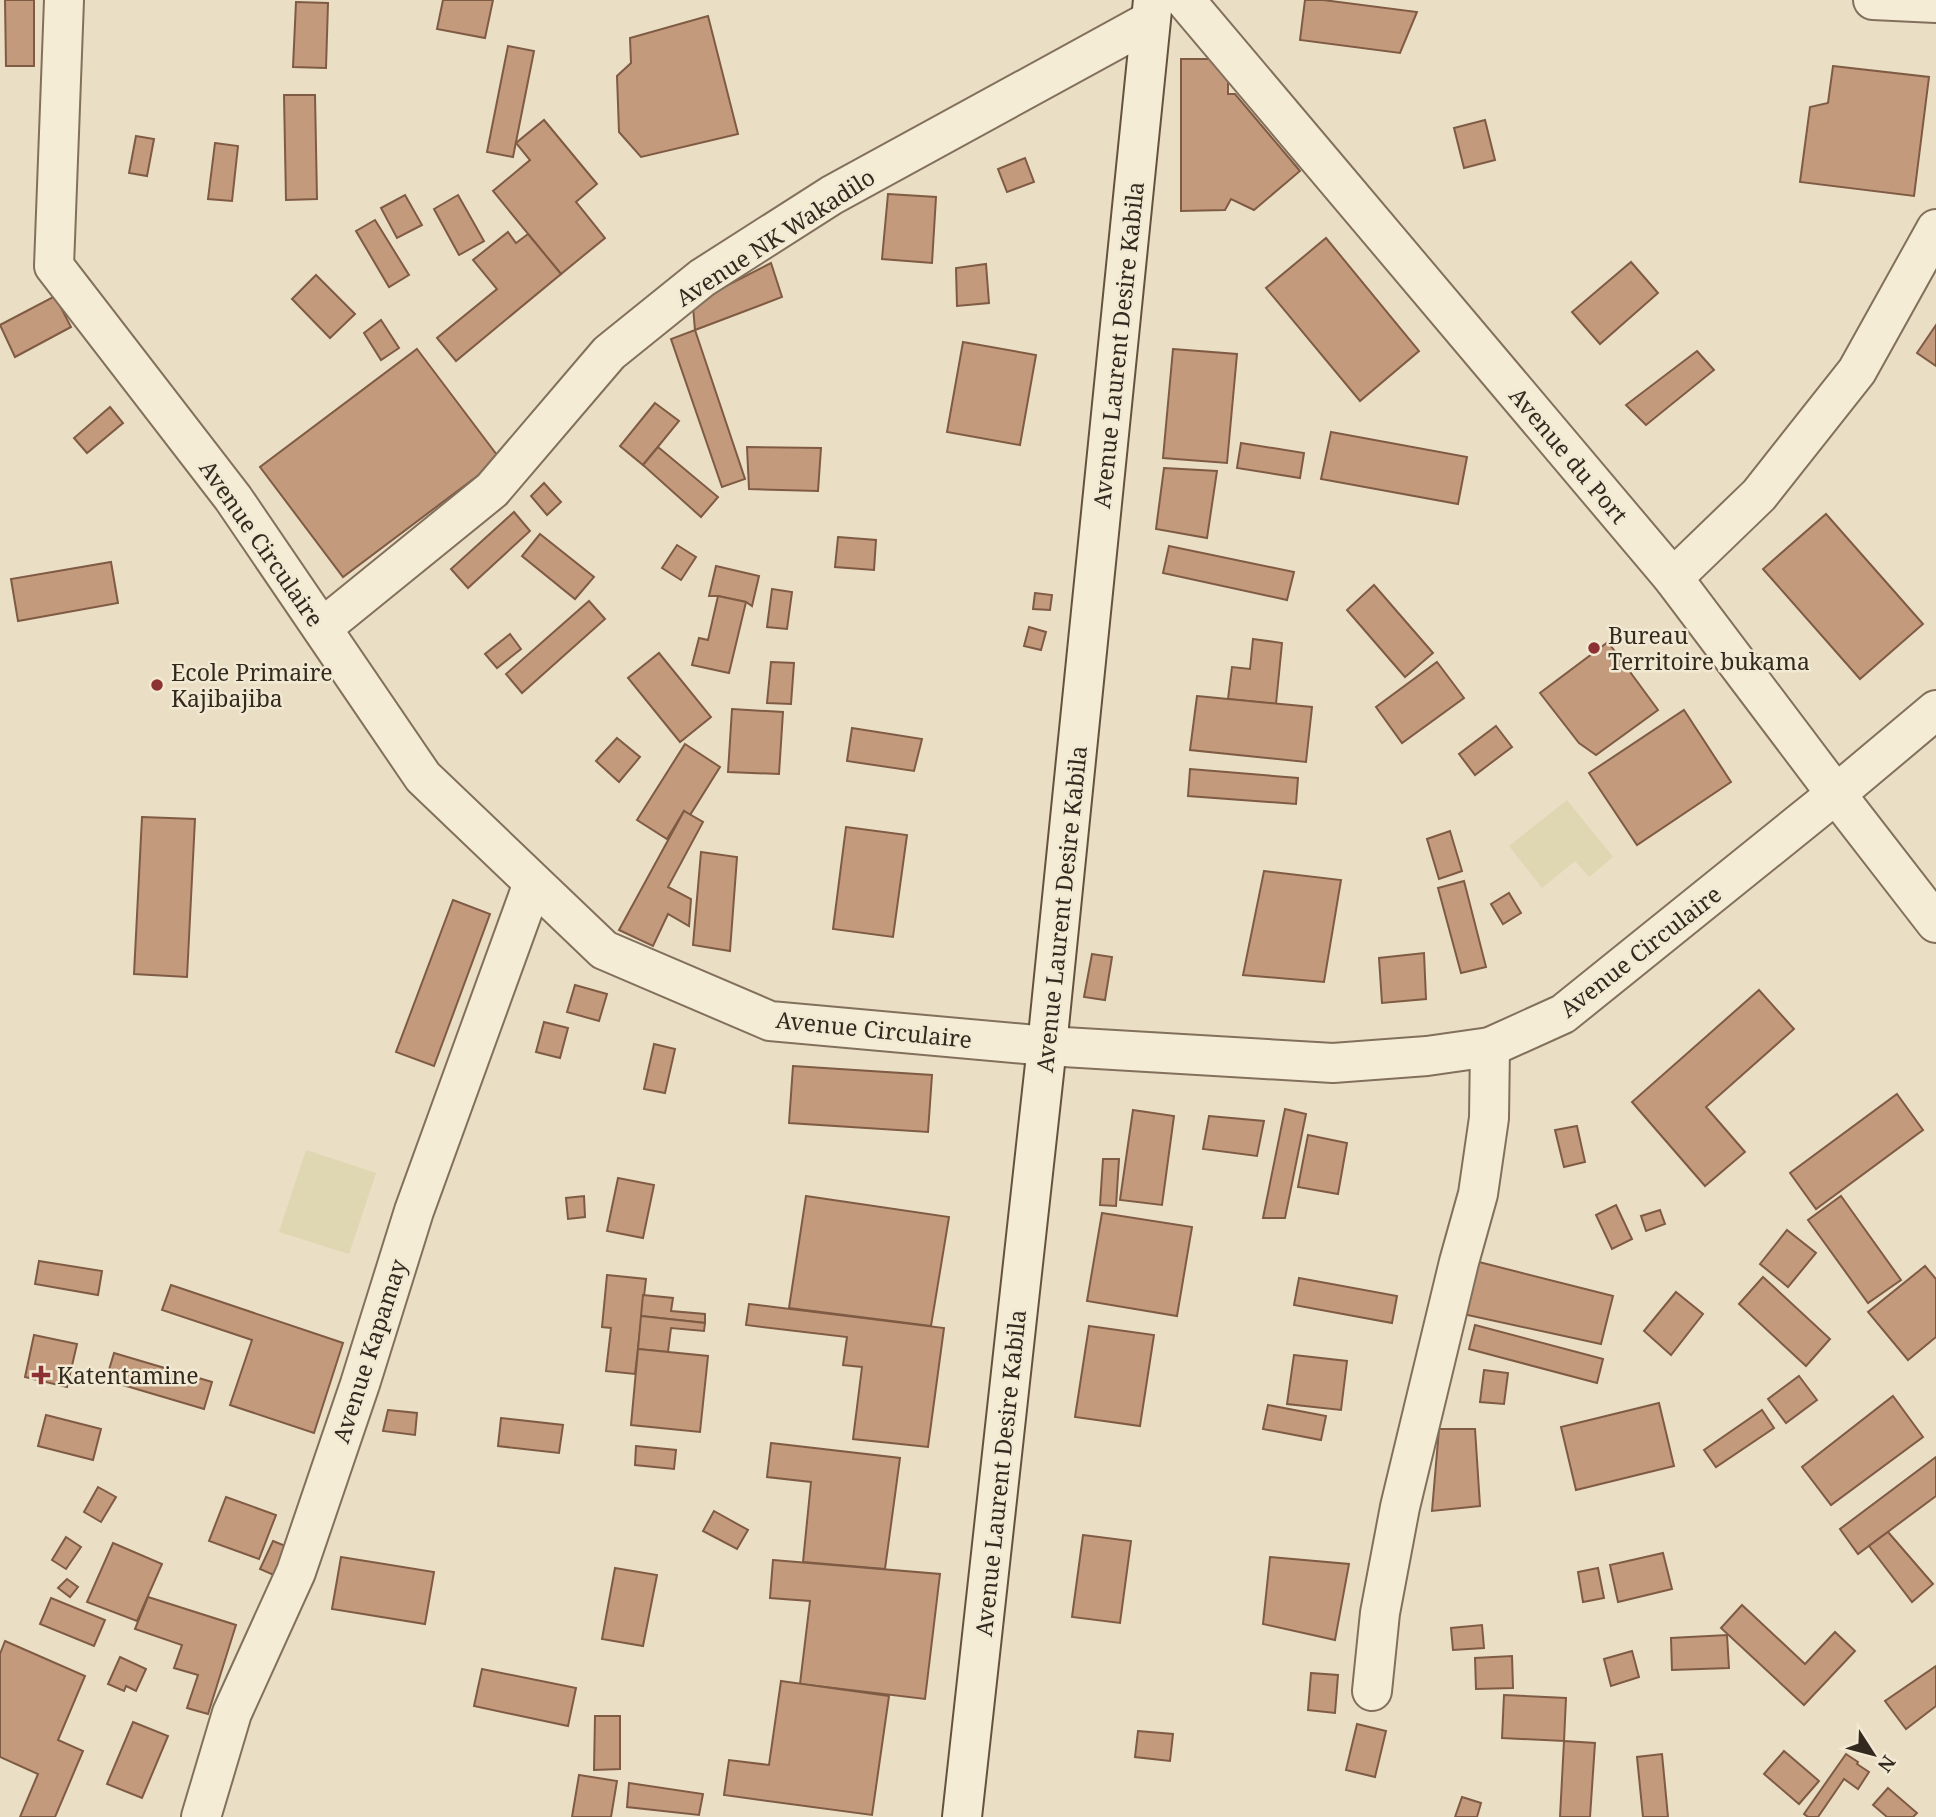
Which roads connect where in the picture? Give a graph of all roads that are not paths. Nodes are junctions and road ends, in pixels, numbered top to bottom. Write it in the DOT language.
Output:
graph roads {
  1 [pos="64,0"];
  2 [pos="1185,0"];
  3 [pos="1873,0"];
  4 [pos="1936,3"];
  5 [pos="1152,11"];
  6 [pos="1936,229"];
  7 [pos="1673,578"];
  8 [pos="322,628"];
  9 [pos="1936,710"];
  10 [pos="1836,794"];
  11 [pos="533,883"];
  12 [pos="1936,923"];
  13 [pos="1047,1046"];
  14 [pos="1490,1047"];
  15 [pos="1372,1691"];
  16 [pos="201,1817"];
  17 [pos="962,1817"];
  1 -- 8 [label="street, Avenue Circulaire"];
  2 -- 7 [label="street, Avenue du Port"];
  3 -- 4 [label="street"];
  5 -- 8 [label="street, Avenue NK Wakadilo"];
  5 -- 13 [label="street, Avenue Laurent Desire Kabila"];
  6 -- 7 [label="street"];
  7 -- 10 [label="street, Avenue du Port"];
  8 -- 11 [label="street, Avenue Circulaire"];
  9 -- 10 [label="street, Avenue Circulaire"];
  10 -- 12 [label="street, Avenue du Port"];
  10 -- 14 [label="street, Avenue Circulaire"];
  11 -- 13 [label="street, Avenue Circulaire"];
  11 -- 16 [label="street, Avenue Kapamay"];
  13 -- 14 [label="street, Avenue Circulaire"];
  13 -- 17 [label="street, Avenue Laurent Desire Kabila"];
  14 -- 15 [label="street"];
}
